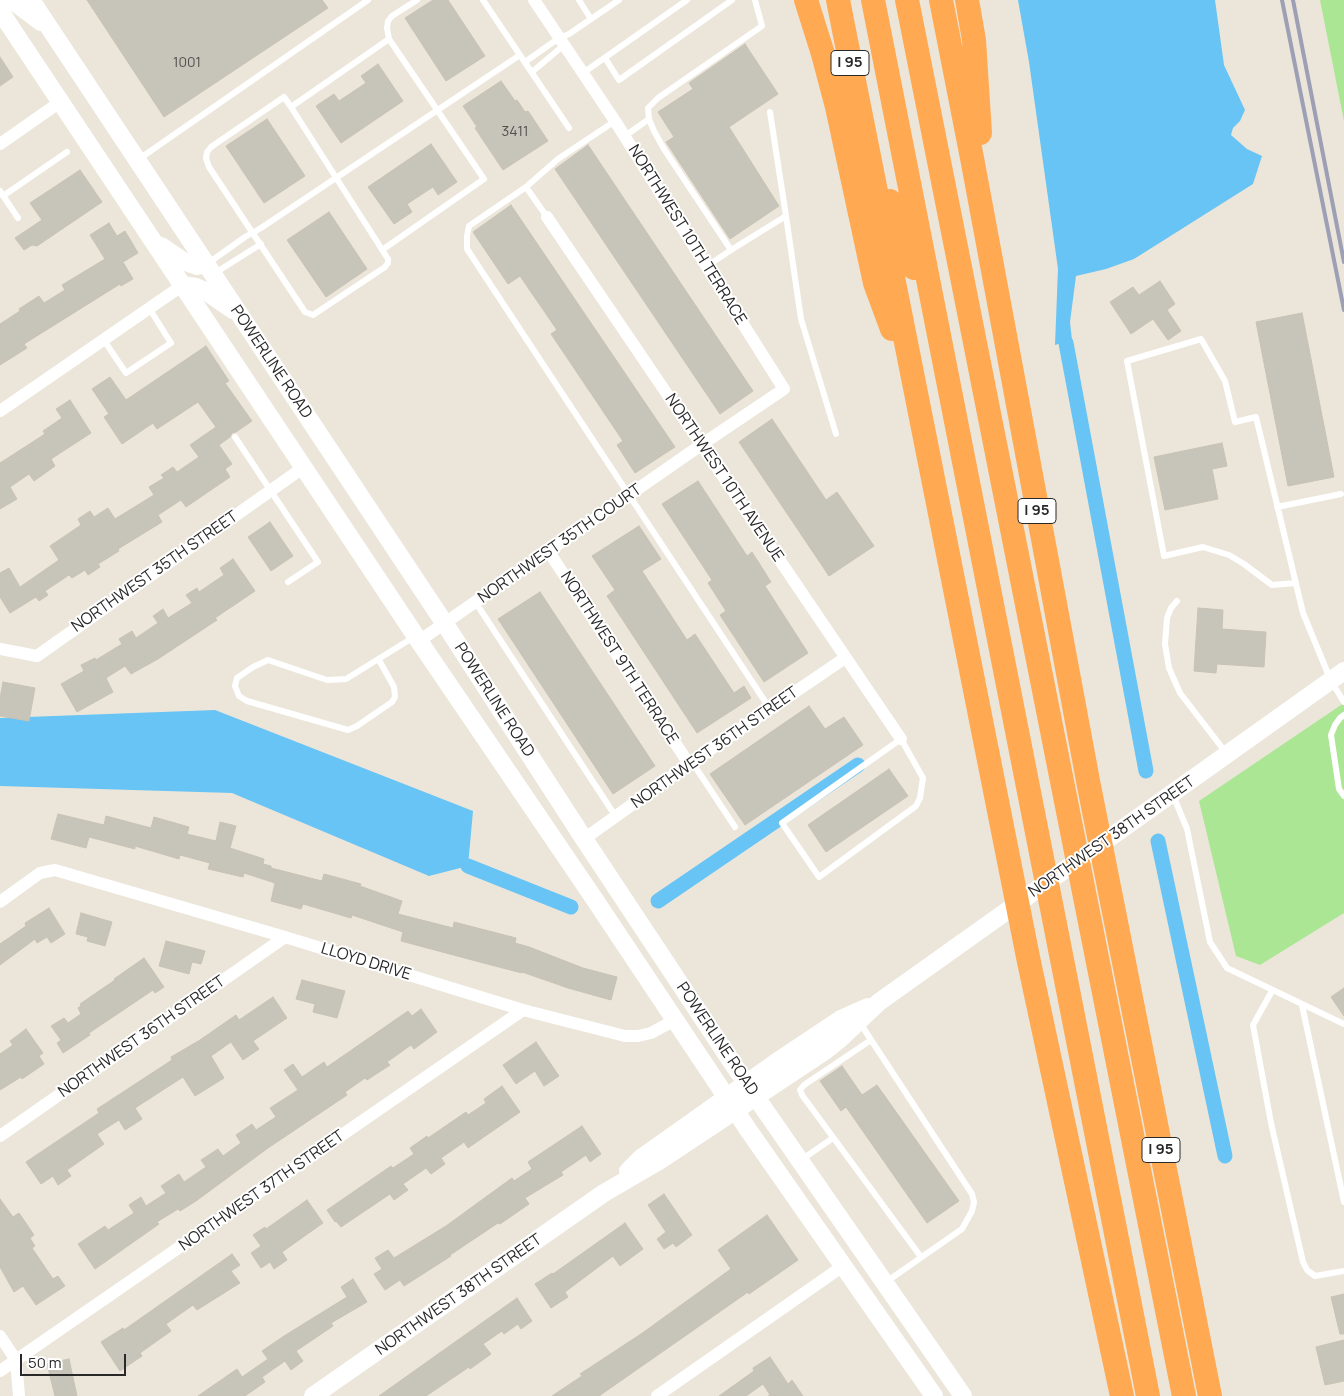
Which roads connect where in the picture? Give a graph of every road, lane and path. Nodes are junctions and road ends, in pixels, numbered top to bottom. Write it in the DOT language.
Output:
graph roads {
  1 [pos="7,0"];
  2 [pos="31,0"];
  3 [pos="368,0"];
  4 [pos="417,0"];
  5 [pos="483,0"];
  6 [pos="534,0"];
  7 [pos="579,0"];
  8 [pos="619,0"];
  9 [pos="687,0"];
  10 [pos="732,0"];
  11 [pos="755,0"];
  12 [pos="806,0"];
  13 [pos="838,0"];
  14 [pos="873,0"];
  15 [pos="907,0"];
  16 [pos="941,0"];
  17 [pos="967,0"];
  18 [pos="0,11"];
  19 [pos="591,19"];
  20 [pos="50,28"];
  21 [pos="389,39"];
  22 [pos="562,41"];
  23 [pos="520,55"];
  24 [pos="605,58"];
  25 [pos="525,62"];
  26 [pos="532,72"];
  27 [pos="583,73"];
  28 [pos="60,102"];
  29 [pos="290,107"];
  30 [pos="437,109"];
  31 [pos="770,112"];
  32 [pos="649,119"];
  33 [pos="615,121"];
  34 [pos="863,125"];
  35 [pos="569,128"];
  36 [pos="625,136"];
  37 [pos="0,144"];
  38 [pos="67,152"];
  39 [pos="137,160"];
  40 [pos="336,178"];
  41 [pos="526,187"];
  42 [pos="2,194"];
  43 [pos="786,216"];
  44 [pos="547,217"];
  45 [pos="18,218"];
  46 [pos="252,232"];
  47 [pos="986,237"];
  48 [pos="152,240"];
  49 [pos="260,244"];
  50 [pos="382,250"];
  51 [pos="731,250"];
  52 [pos="707,266"];
  53 [pos="210,269"];
  54 [pos="183,285"];
  55 [pos="149,308"];
  56 [pos="240,314"];
  57 [pos="103,339"];
  58 [pos="942,345"];
  59 [pos="918,403"];
  60 [pos="0,411"];
  61 [pos="836,434"];
  62 [pos="235,437"];
  63 [pos="701,445"];
  64 [pos="304,467"];
  65 [pos="270,491"];
  66 [pos="1340,494"];
  67 [pos="629,496"];
  68 [pos="1278,506"];
  69 [pos="549,552"];
  70 [pos="288,582"];
  71 [pos="1296,583"];
  72 [pos="1176,601"];
  73 [pos="476,603"];
  74 [pos="446,624"];
  75 [pos="417,639"];
  76 [pos="0,649"];
  77 [pos="846,658"];
  78 [pos="379,660"];
  79 [pos="1337,676"];
  80 [pos="1344,702"];
  81 [pos="770,709"];
  82 [pos="1344,715"];
  83 [pos="901,739"];
  84 [pos="1228,755"];
  85 [pos="691,763"];
  86 [pos="1173,794"];
  87 [pos="1344,796"];
  88 [pos="616,817"];
  89 [pos="735,826"];
  90 [pos="584,839"];
  91 [pos="0,902"];
  92 [pos="285,937"];
  93 [pos="1272,990"];
  94 [pos="879,1002"];
  95 [pos="1302,1005"];
  96 [pos="523,1010"];
  97 [pos="675,1020"];
  98 [pos="859,1021"];
  99 [pos="1344,1024"];
  100 [pos="871,1040"];
  101 [pos="751,1090"];
  102 [pos="730,1104"];
  103 [pos="0,1136"];
  104 [pos="833,1138"];
  105 [pos="800,1161"];
  106 [pos="1344,1202"];
  107 [pos="921,1257"];
  108 [pos="843,1266"];
  109 [pos="1344,1271"];
  110 [pos="885,1283"];
  111 [pos="0,1336"];
  112 [pos="16,1360"];
  113 [pos="0,1371"];
  114 [pos="934,1395"];
  115 [pos="19,1396"];
  116 [pos="313,1396"];
  117 [pos="657,1396"];
  118 [pos="963,1396"];
  119 [pos="1122,1396"];
  120 [pos="1148,1396"];
  121 [pos="1184,1396"];
  122 [pos="1210,1396"];
  1 -- 20 [label="main road"];
  2 -- 20 [label="main road, POWERLINE ROAD"];
  3 -- 39 [label="lane"];
  4 -- 21 [label="lane"];
  5 -- 23 [label="lane"];
  6 -- 22 [label="street, NORTHWEST 10TH TERRACE"];
  7 -- 19 [label="lane"];
  8 -- 19 [label="lane"];
  9 -- 24 [label="lane"];
  10 -- 24 [label="lane"];
  11 -- 32 [label="lane"];
  12 -- 59 [label="highway"];
  13 -- 34 [label="highway, I 95"];
  14 -- 58 [label="highway"];
  15 -- 121 [label="highway"];
  16 -- 47 [label="highway, I 95"];
  17 -- 47 [label="highway"];
  18 -- 28 [label="main road, POWERLINE ROAD"];
  19 -- 22 [label="lane"];
  20 -- 39 [label="main road, POWERLINE ROAD"];
  21 -- 29 [label="lane"];
  21 -- 30 [label="lane"];
  22 -- 25 [label="lane"];
  22 -- 26 [label="lane"];
  22 -- 27 [label="street, NORTHWEST 10TH TERRACE"];
  23 -- 25 [label="lane"];
  23 -- 30 [label="lane"];
  24 -- 27 [label="lane"];
  25 -- 26 [label="lane"];
  26 -- 35 [label="lane"];
  27 -- 33 [label="street, NORTHWEST 10TH TERRACE"];
  28 -- 37 [label="street"];
  28 -- 48 [label="main road, POWERLINE ROAD"];
  29 -- 40 [label="lane"];
  29 -- 46 [label="lane"];
  30 -- 40 [label="lane"];
  30 -- 50 [label="lane"];
  31 -- 43 [label="lane"];
  32 -- 36 [label="lane"];
  32 -- 51 [label="lane"];
  33 -- 36 [label="street, NORTHWEST 10TH TERRACE"];
  33 -- 41 [label="lane"];
  34 -- 58 [label="highway"];
  34 -- 59 [label="highway, I 95"];
  36 -- 52 [label="street, NORTHWEST 10TH TERRACE"];
  38 -- 42 [label="lane"];
  39 -- 53 [label="main road, POWERLINE ROAD"];
  40 -- 46 [label="lane"];
  40 -- 50 [label="lane"];
  41 -- 44 [label="lane"];
  41 -- 67 [label="lane"];
  42 -- 45 [label="lane"];
  43 -- 51 [label="lane"];
  43 -- 61 [label="lane"];
  44 -- 63 [label="street, NORTHWEST 10TH AVENUE"];
  46 -- 49 [label="lane"];
  46 -- 53 [label="lane"];
  47 -- 122 [label="highway, I 95"];
  48 -- 53 [label="main road"];
  48 -- 54 [label="main road, POWERLINE ROAD"];
  49 -- 50 [label="lane"];
  49 -- 53 [label="lane"];
  51 -- 52 [label="lane"];
  52 -- 63 [label="street, NORTHWEST 10TH TERRACE"];
  53 -- 56 [label="main road, POWERLINE ROAD"];
  54 -- 55 [label="street"];
  54 -- 56 [label="main road"];
  54 -- 64 [label="main road, POWERLINE ROAD"];
  55 -- 57 [label="street"];
  55 -- 57 [label="lane"];
  56 -- 74 [label="main road, POWERLINE ROAD"];
  57 -- 60 [label="street"];
  58 -- 120 [label="highway"];
  59 -- 119 [label="highway, I 95"];
  62 -- 65 [label="lane"];
  63 -- 67 [label="street, NORTHWEST 35TH COURT"];
  63 -- 77 [label="street, NORTHWEST 10TH AVENUE"];
  64 -- 65 [label="street, NORTHWEST 35TH STREET"];
  64 -- 75 [label="main road, POWERLINE ROAD"];
  65 -- 70 [label="lane"];
  65 -- 76 [label="street, NORTHWEST 35TH STREET"];
  66 -- 68 [label="lane"];
  67 -- 69 [label="street, NORTHWEST 35TH COURT"];
  67 -- 81 [label="lane"];
  68 -- 71 [label="lane"];
  68 -- 71 [label="lane"];
  69 -- 73 [label="street, NORTHWEST 35TH COURT"];
  69 -- 85 [label="street, NORTHWEST 9TH TERRACE"];
  71 -- 79 [label="lane"];
  72 -- 84 [label="lane"];
  73 -- 74 [label="street, NORTHWEST 35TH COURT"];
  73 -- 88 [label="lane"];
  74 -- 75 [label="street, NORTHWEST 35TH COURT"];
  74 -- 90 [label="main road, POWERLINE ROAD"];
  75 -- 78 [label="lane"];
  75 -- 97 [label="main road, POWERLINE ROAD"];
  77 -- 81 [label="street, NORTHWEST 36TH STREET"];
  77 -- 83 [label="street, NORTHWEST 10TH AVENUE"];
  78 -- 78 [label="lane"];
  79 -- 80 [label="lane"];
  79 -- 84 [label="main road, NORTHWEST 38TH STREET"];
  81 -- 85 [label="street, NORTHWEST 36TH STREET"];
  82 -- 87 [label="lane"];
  83 -- 83 [label="lane"];
  84 -- 86 [label="main road, NORTHWEST 38TH STREET"];
  85 -- 88 [label="street, NORTHWEST 36TH STREET"];
  85 -- 89 [label="lane"];
  86 -- 93 [label="lane"];
  86 -- 94 [label="main road, NORTHWEST 38TH STREET"];
  88 -- 90 [label="street, NORTHWEST 36TH STREET"];
  90 -- 101 [label="main road, POWERLINE ROAD"];
  91 -- 92 [label="street, LLOYD DRIVE"];
  92 -- 96 [label="street, LLOYD DRIVE"];
  92 -- 103 [label="street, NORTHWEST 36TH STREET"];
  93 -- 95 [label="lane"];
  93 -- 109 [label="lane"];
  94 -- 98 [label="main road, NORTHWEST 38TH STREET"];
  94 -- 101 [label="main road, NORTHWEST 38TH STREET"];
  95 -- 99 [label="lane"];
  95 -- 106 [label="lane"];
  96 -- 97 [label="street, LLOYD DRIVE"];
  96 -- 112 [label="street, NORTHWEST 37TH STREET"];
  97 -- 102 [label="main road, POWERLINE ROAD"];
  98 -- 100 [label="lane"];
  98 -- 101 [label="main road, NORTHWEST 38TH STREET"];
  100 -- 104 [label="lane"];
  100 -- 107 [label="lane"];
  101 -- 102 [label="main road, NORTHWEST 38TH STREET"];
  101 -- 105 [label="main road, POWERLINE ROAD"];
  102 -- 108 [label="main road, POWERLINE ROAD"];
  102 -- 116 [label="main road, NORTHWEST 38TH STREET"];
  104 -- 105 [label="lane"];
  104 -- 107 [label="lane"];
  105 -- 110 [label="main road, POWERLINE ROAD"];
  107 -- 110 [label="lane"];
  108 -- 114 [label="main road, POWERLINE ROAD"];
  108 -- 117 [label="street"];
  110 -- 118 [label="main road, POWERLINE ROAD"];
  111 -- 112 [label="street"];
  112 -- 113 [label="street, NORTHWEST 37TH STREET"];
  112 -- 115 [label="street"];
}
